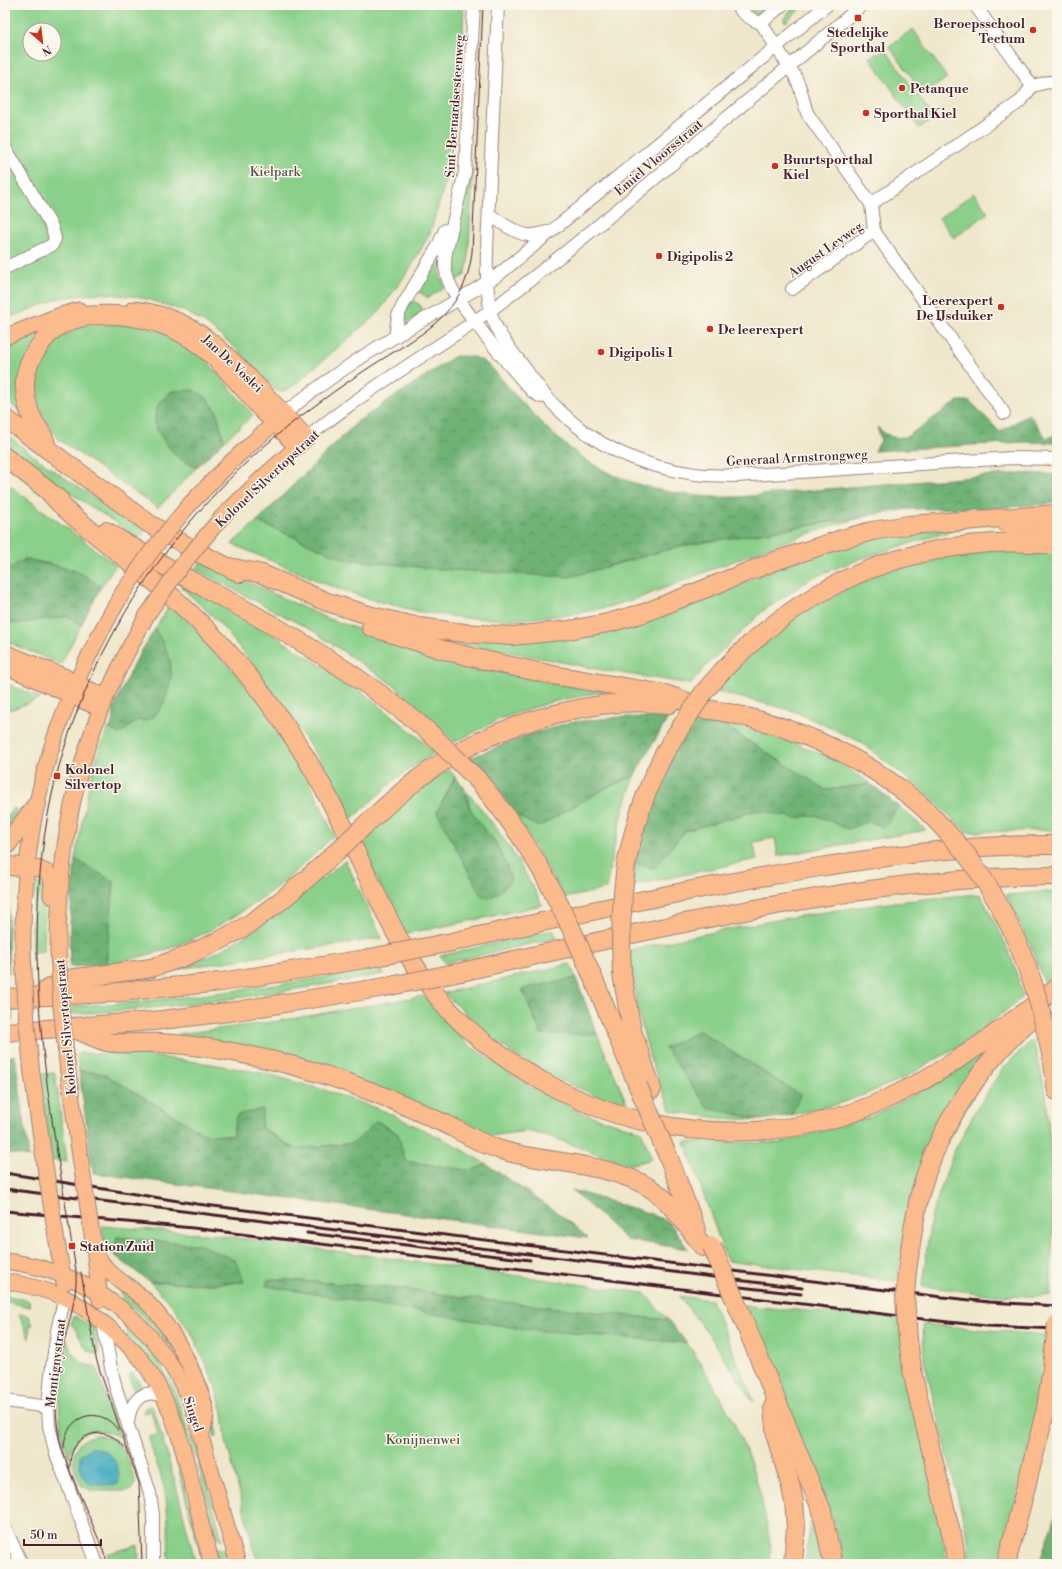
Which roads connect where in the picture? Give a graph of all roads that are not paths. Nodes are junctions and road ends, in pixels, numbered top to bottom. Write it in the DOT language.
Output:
graph roads {
  1 [pos="474,5"];
  2 [pos="498,5"];
  3 [pos="736,5"];
  4 [pos="782,5"];
  5 [pos="827,5"];
  6 [pos="862,5"];
  7 [pos="975,5"];
  8 [pos="761,23"];
  9 [pos="777,47"];
  10 [pos="789,66"];
  11 [pos="1057,83"];
  12 [pos="1032,86"];
  13 [pos="5,147"];
  14 [pos="871,204"];
  15 [pos="457,206"];
  16 [pos="489,214"];
  17 [pos="553,231"];
  18 [pos="874,231"];
  19 [pos="5,268"];
  20 [pos="488,282"];
  21 [pos="792,289"];
  22 [pos="459,300"];
  23 [pos="490,309"];
  24 [pos="474,321"];
  25 [pos="5,336"];
  26 [pos="395,337"];
  27 [pos="557,408"];
  28 [pos="1004,412"];
  29 [pos="275,416"];
  30 [pos="5,418"];
  31 [pos="301,443"];
  32 [pos="48,449"];
  33 [pos="5,458"];
  34 [pos="1057,458"];
  35 [pos="5,473"];
  36 [pos="50,493"];
  37 [pos="1057,514"];
  38 [pos="933,523"];
  39 [pos="1057,532"];
  40 [pos="104,542"];
  41 [pos="1057,546"];
  42 [pos="229,567"];
  43 [pos="5,654"];
  44 [pos="5,666"];
  45 [pos="71,685"];
  46 [pos="103,703"];
  47 [pos="707,709"];
  48 [pos="37,804"];
  49 [pos="1057,845"];
  50 [pos="5,847"];
  51 [pos="5,866"];
  52 [pos="28,867"];
  53 [pos="1057,876"];
  54 [pos="58,945"];
  55 [pos="1057,988"];
  56 [pos="33,997"];
  57 [pos="1057,997"];
  58 [pos="5,998"];
  59 [pos="72,1028"];
  60 [pos="5,1032"];
  61 [pos="645,1088"];
  62 [pos="1057,1091"];
  63 [pos="707,1246"];
  64 [pos="94,1247"];
  65 [pos="5,1261"];
  66 [pos="63,1274"];
  67 [pos="5,1280"];
  68 [pos="100,1293"];
  69 [pos="64,1296"];
  70 [pos="738,1318"];
  71 [pos="103,1323"];
  72 [pos="1057,1324"];
  73 [pos="164,1397"];
  74 [pos="5,1401"];
  75 [pos="773,1406"];
  76 [pos="48,1407"];
  77 [pos="128,1423"];
  78 [pos="201,1436"];
  79 [pos="5,1528"];
  80 [pos="8,1544"];
  81 [pos="832,1558"];
  82 [pos="22,1564"];
  83 [pos="97,1564"];
  84 [pos="153,1564"];
  85 [pos="212,1564"];
  86 [pos="238,1564"];
  87 [pos="793,1564"];
  88 [pos="956,1564"];
  89 [pos="1006,1564"];
  1 -- 15 [label="street, Sint-Bernardsesteenweg"];
  2 -- 16 [label="street"];
  3 -- 8 [label="street"];
  4 -- 8 [label="street"];
  5 -- 9 [label="street, Emiel Vloorsstraat"];
  6 -- 10 [label="street, Emiel Vloorsstraat"];
  7 -- 12 [label="street"];
  8 -- 9 [label="street"];
  9 -- 10 [label="street, August Leyweg"];
  9 -- 17 [label="street, Emiel Vloorsstraat"];
  10 -- 14 [label="street, August Leyweg"];
  10 -- 23 [label="street, Emiel Vloorsstraat"];
  11 -- 12 [label="street"];
  12 -- 14 [label="street"];
  13 -- 19 [label="street"];
  14 -- 18 [label="street, August Leyweg"];
  15 -- 22 [label="street, Sint-Bernardsesteenweg"];
  15 -- 26 [label="street"];
  16 -- 17 [label="street"];
  16 -- 20 [label="street"];
  17 -- 20 [label="street, Emiel Vloorsstraat"];
  18 -- 21 [label="street, August Leyweg"];
  18 -- 28 [label="street, August Leyweg"];
  20 -- 22 [label="street, Emiel Vloorsstraat"];
  20 -- 23 [label="street"];
  22 -- 24 [label="street, Sint-Bernardsesteenweg"];
  22 -- 26 [label="street"];
  23 -- 24 [label="street, Kolonel Silvertopstraat"];
  23 -- 27 [label="street, Generaal Armstrongweg"];
  24 -- 27 [label="street, Generaal Armstrongweg"];
  24 -- 31 [label="street, Kolonel Silvertopstraat"];
  25 -- 29 [label="main road, Jan De Voslei"];
  26 -- 29 [label="street"];
  27 -- 34 [label="street, Generaal Armstrongweg"];
  29 -- 31 [label="main road, Jan De Voslei"];
  29 -- 32 [label="highway"];
  29 -- 45 [label="main road, bridge"];
  30 -- 32 [label="highway"];
  31 -- 46 [label="main road, Kolonel Silvertopstraat, bridge"];
  32 -- 42 [label="highway"];
  33 -- 36 [label="highway"];
  35 -- 40 [label="highway"];
  36 -- 40 [label="highway"];
  36 -- 61 [label="highway, bridge"];
  37 -- 38 [label="highway"];
  38 -- 39 [label="highway"];
  38 -- 42 [label="highway"];
  40 -- 55 [label="highway"];
  41 -- 61 [label="highway, bridge"];
  42 -- 47 [label="highway"];
  43 -- 45 [label="highway"];
  44 -- 45 [label="main road"];
  45 -- 46 [label="main road"];
  45 -- 48 [label="main road"];
  46 -- 54 [label="main road, Kolonel Silvertopstraat"];
  47 -- 56 [label="highway, bridge"];
  47 -- 62 [label="highway, bridge"];
  48 -- 50 [label="highway"];
  48 -- 52 [label="main road"];
  49 -- 56 [label="highway, bridge"];
  51 -- 52 [label="highway"];
  52 -- 54 [label="main road"];
  52 -- 66 [label="main road, bridge"];
  53 -- 59 [label="highway, bridge"];
  54 -- 64 [label="main road, Kolonel Silvertopstraat, bridge"];
  56 -- 58 [label="highway"];
  57 -- 88 [label="highway, bridge"];
  59 -- 60 [label="highway"];
  59 -- 63 [label="highway"];
  61 -- 63 [label="highway, bridge"];
  63 -- 70 [label="highway"];
  64 -- 68 [label="main road, Kolonel Silvertopstraat"];
  64 -- 78 [label="main road"];
  65 -- 66 [label="main road"];
  66 -- 68 [label="main road, Singel"];
  66 -- 69 [label="main road, Montignystraat"];
  67 -- 69 [label="main road"];
  68 -- 71 [label="main road, Kolonel Silvertopstraat"];
  68 -- 78 [label="main road, Singel"];
  69 -- 71 [label="main road, Singel"];
  69 -- 76 [label="street, Montignystraat"];
  70 -- 75 [label="highway"];
  70 -- 81 [label="highway"];
  71 -- 73 [label="main road, Singel"];
  71 -- 77 [label="street"];
  72 -- 89 [label="highway, bridge"];
  73 -- 77 [label="street"];
  73 -- 85 [label="main road, Singel"];
  74 -- 76 [label="street"];
  75 -- 81 [label="highway"];
  75 -- 87 [label="highway"];
  76 -- 83 [label="street, Montignystraat"];
  77 -- 84 [label="street"];
  78 -- 86 [label="main road, Singel"];
  79 -- 80 [label="street"];
  80 -- 82 [label="street"];
}
